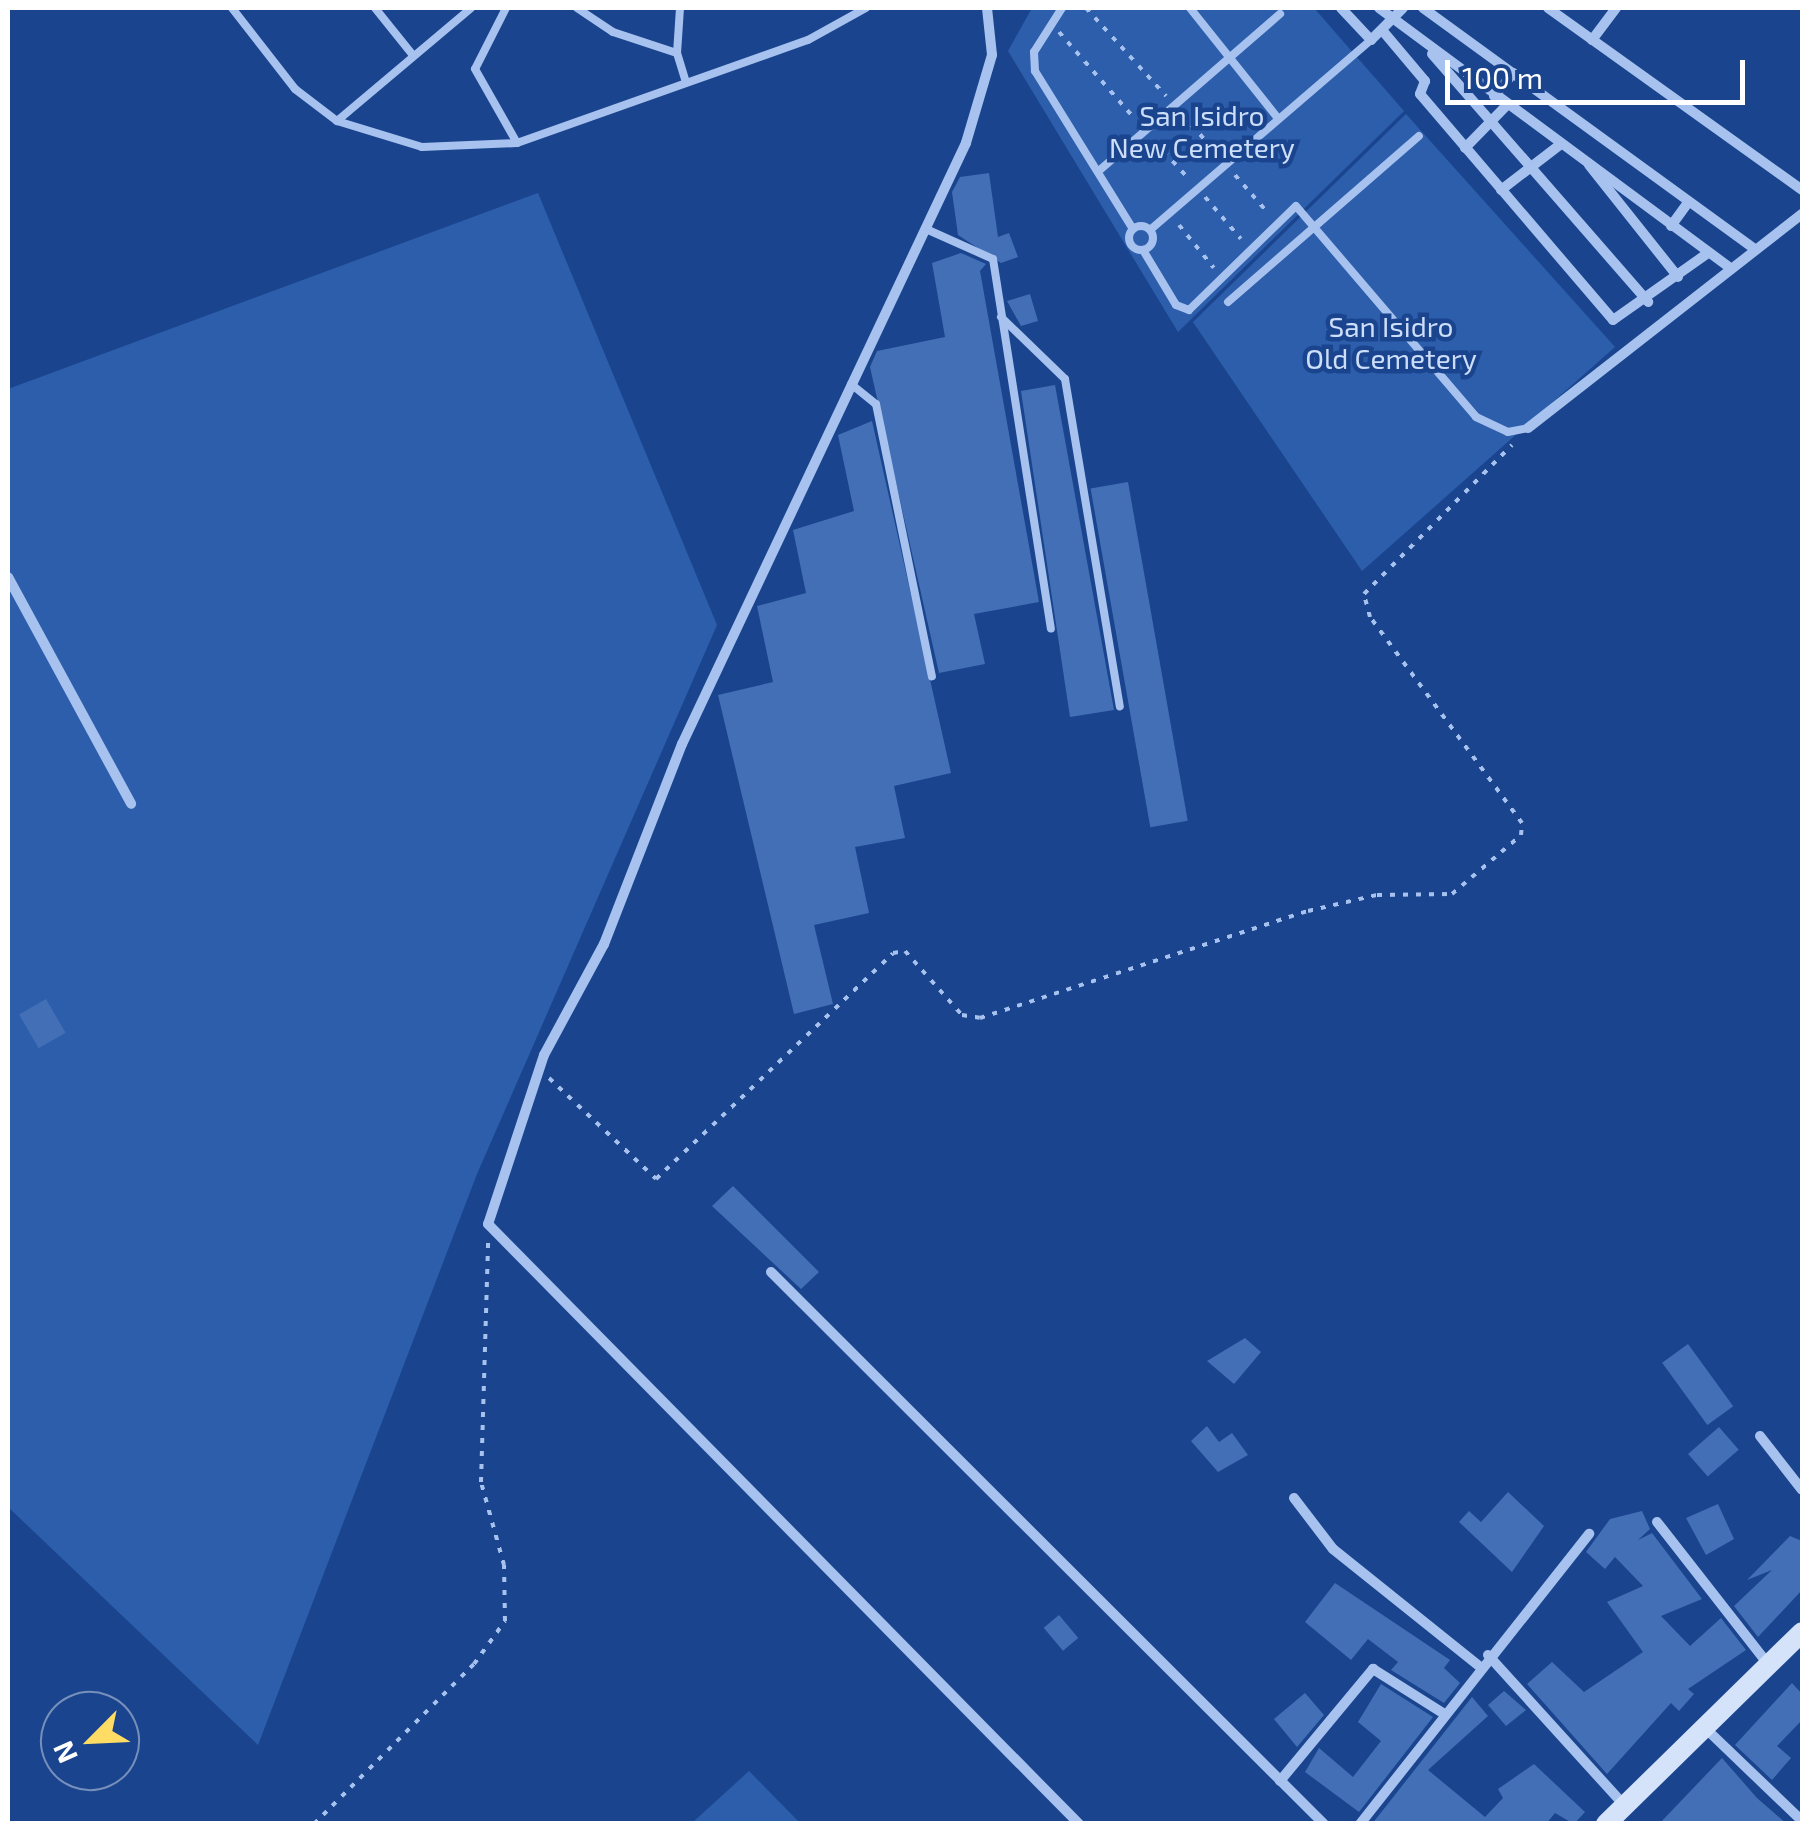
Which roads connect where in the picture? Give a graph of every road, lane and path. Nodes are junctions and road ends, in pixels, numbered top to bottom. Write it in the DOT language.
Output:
graph roads {
  1 [pos="232,8"];
  2 [pos="376,8"];
  3 [pos="470,8"];
  4 [pos="506,8"];
  5 [pos="576,8"];
  6 [pos="680,8"];
  7 [pos="866,8"];
  8 [pos="987,8"];
  9 [pos="1062,8"];
  10 [pos="1086,8"];
  11 [pos="1190,8"];
  12 [pos="1341,8"];
  13 [pos="1379,8"];
  14 [pos="1403,8"];
  15 [pos="1423,8"];
  16 [pos="1548,8"];
  17 [pos="1616,8"];
  18 [pos="1280,14"];
  19 [pos="1394,18"];
  20 [pos="1052,24"];
  21 [pos="1382,30"];
  22 [pos="1416,36"];
  23 [pos="1371,40"];
  24 [pos="1592,40"];
  25 [pos="677,53"];
  26 [pos="412,54"];
  27 [pos="1227,62"];
  28 [pos="1513,74"];
  29 [pos="686,82"];
  30 [pos="1494,96"];
  31 [pos="1175,106"];
  32 [pos="1506,106"];
  33 [pos="1277,118"];
  34 [pos="337,121"];
  35 [pos="1492,122"];
  36 [pos="1146,132"];
  37 [pos="1419,136"];
  38 [pos="1599,140"];
  39 [pos="516,142"];
  40 [pos="1561,144"];
  41 [pos="1465,148"];
  42 [pos="1587,162"];
  43 [pos="1226,164"];
  44 [pos="1533,165"];
  45 [pos="1101,169"];
  46 [pos="1198,189"];
  47 [pos="1500,190"];
  48 [pos="1802,190"];
  49 [pos="1688,203"];
  50 [pos="1170,214"];
  51 [pos="1802,214"];
  52 [pos="1278,225"];
  53 [pos="1671,226"];
  54 [pos="1312,227"];
  55 [pos="926,229"];
  56 [pos="1134,229"];
  57 [pos="1150,230"];
  58 [pos="1755,249"];
  59 [pos="1143,250"];
  60 [pos="1251,250"];
  61 [pos="1708,253"];
  62 [pos="1730,268"];
  63 [pos="1678,277"];
  64 [pos="1222,278"];
  65 [pos="1228,302"];
  66 [pos="1648,302"];
  67 [pos="1001,317"];
  68 [pos="851,384"];
  69 [pos="1528,428"];
  70 [pos="8,577"];
  71 [pos="1050,628"];
  72 [pos="932,676"];
  73 [pos="1120,706"];
  74 [pos="131,804"];
  75 [pos="539,1068"];
  76 [pos="488,1224"];
  77 [pos="772,1272"];
  78 [pos="1760,1436"];
  79 [pos="1802,1490"];
  80 [pos="1294,1498"];
  81 [pos="1657,1522"];
  82 [pos="1590,1534"];
  83 [pos="1802,1632"];
  84 [pos="1488,1655"];
  85 [pos="1768,1664"];
  86 [pos="1479,1666"];
  87 [pos="1442,1712"];
  88 [pos="1701,1725"];
  89 [pos="1280,1781"];
  90 [pos="1624,1805"];
  91 [pos="1802,1821"];
  92 [pos="314,1824"];
  93 [pos="1079,1824"];
  94 [pos="1324,1824"];
  95 [pos="1360,1824"];
  96 [pos="1606,1824"];
  1 -- 34 [label="lane"];
  2 -- 26 [label="lane"];
  3 -- 26 [label="lane"];
  4 -- 39 [label="lane"];
  5 -- 25 [label="lane"];
  6 -- 25 [label="lane"];
  7 -- 29 [label="lane"];
  8 -- 55 [label="street"];
  9 -- 20 [label="lane"];
  10 -- 31 [label="path"];
  11 -- 27 [label="lane"];
  12 -- 23 [label="street"];
  13 -- 19 [label="street"];
  14 -- 19 [label="street"];
  15 -- 28 [label="street"];
  16 -- 24 [label="street"];
  17 -- 24 [label="street"];
  18 -- 27 [label="lane"];
  19 -- 21 [label="street"];
  19 -- 22 [label="street"];
  20 -- 36 [label="path"];
  20 -- 45 [label="lane"];
  21 -- 23 [label="street"];
  21 -- 41 [label="street"];
  22 -- 30 [label="street"];
  22 -- 35 [label="street"];
  23 -- 33 [label="lane"];
  24 -- 48 [label="street"];
  25 -- 29 [label="lane"];
  26 -- 34 [label="lane"];
  27 -- 31 [label="lane"];
  27 -- 33 [label="lane"];
  28 -- 30 [label="street"];
  28 -- 38 [label="street"];
  29 -- 39 [label="lane"];
  30 -- 32 [label="street"];
  31 -- 36 [label="lane"];
  31 -- 43 [label="path"];
  32 -- 35 [label="street"];
  32 -- 40 [label="street"];
  33 -- 43 [label="lane"];
  34 -- 39 [label="lane"];
  35 -- 41 [label="street"];
  35 -- 44 [label="street"];
  36 -- 45 [label="lane"];
  36 -- 46 [label="path"];
  37 -- 54 [label="lane"];
  38 -- 42 [label="street"];
  38 -- 49 [label="street"];
  40 -- 42 [label="street"];
  40 -- 44 [label="street"];
  41 -- 47 [label="street"];
  42 -- 53 [label="street"];
  42 -- 63 [label="street"];
  43 -- 46 [label="lane"];
  43 -- 52 [label="path"];
  44 -- 47 [label="street"];
  44 -- 66 [label="street"];
  45 -- 56 [label="lane"];
  46 -- 50 [label="lane"];
  46 -- 60 [label="path"];
  47 -- 66 [label="street"];
  49 -- 53 [label="street"];
  49 -- 58 [label="street"];
  50 -- 57 [label="lane"];
  50 -- 64 [label="path"];
  51 -- 58 [label="street"];
  52 -- 54 [label="lane"];
  52 -- 60 [label="lane"];
  53 -- 61 [label="street"];
  54 -- 65 [label="lane"];
  54 -- 69 [label="lane"];
  55 -- 67 [label="lane"];
  55 -- 68 [label="street"];
  56 -- 57 [label="lane"];
  56 -- 59 [label="lane"];
  57 -- 59 [label="lane"];
  58 -- 62 [label="street"];
  59 -- 64 [label="lane"];
  60 -- 64 [label="lane"];
  61 -- 62 [label="street"];
  61 -- 63 [label="street"];
  62 -- 69 [label="street"];
  63 -- 66 [label="street"];
  67 -- 71 [label="lane"];
  67 -- 73 [label="lane"];
  68 -- 72 [label="lane"];
  68 -- 75 [label="street"];
  69 -- 75 [label="path"];
  70 -- 74 [label="street"];
  75 -- 76 [label="street"];
  76 -- 92 [label="path"];
  76 -- 93 [label="street"];
  77 -- 89 [label="street"];
  78 -- 79 [label="street"];
  80 -- 86 [label="street"];
  81 -- 85 [label="street"];
  82 -- 84 [label="street"];
  83 -- 85 [label="street"];
  84 -- 86 [label="street"];
  84 -- 90 [label="street"];
  85 -- 88 [label="street"];
  86 -- 87 [label="street"];
  87 -- 89 [label="street"];
  87 -- 95 [label="street"];
  88 -- 90 [label="street"];
  88 -- 91 [label="street"];
  89 -- 94 [label="street"];
  90 -- 96 [label="street"];
}
